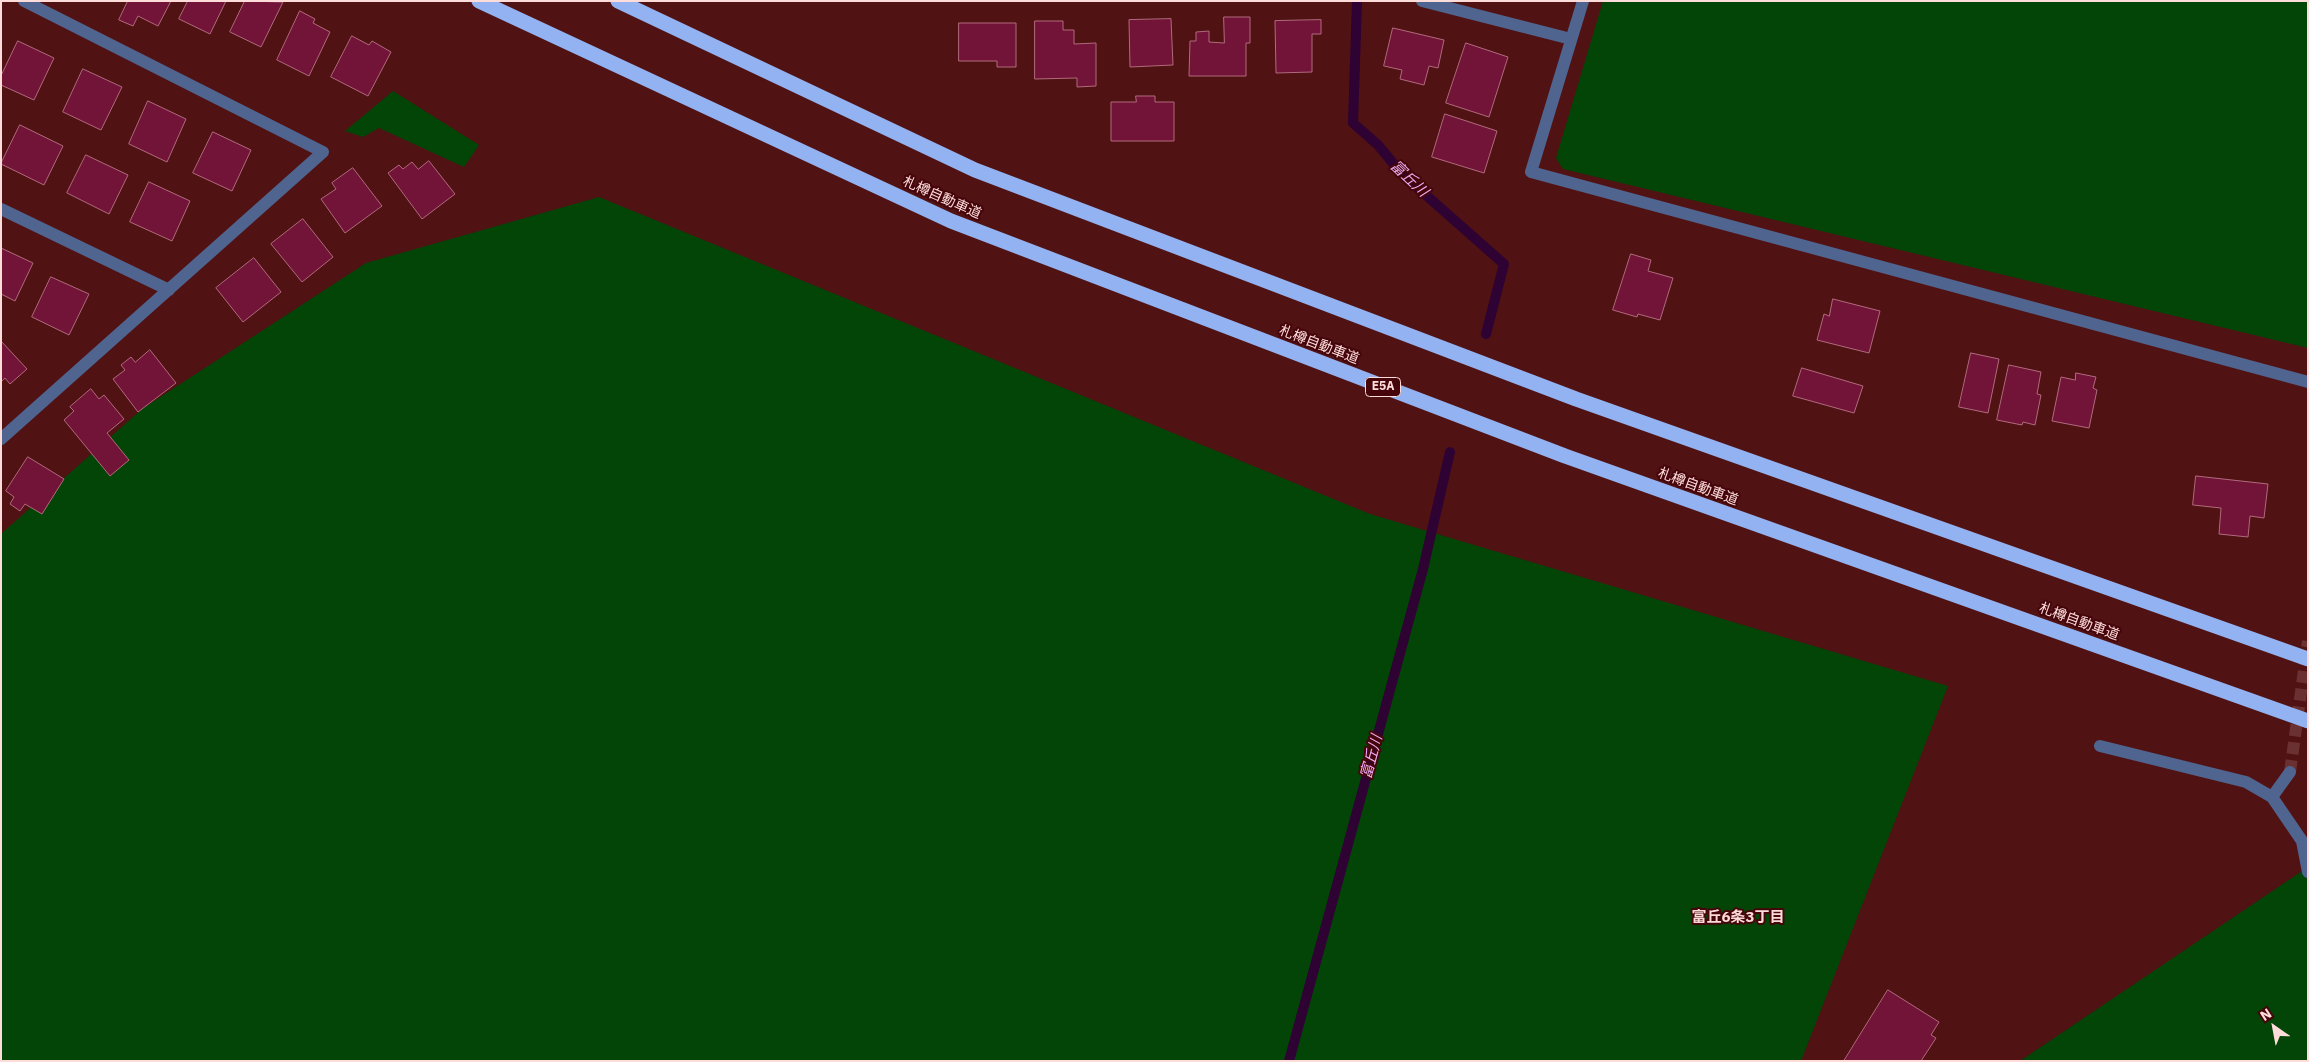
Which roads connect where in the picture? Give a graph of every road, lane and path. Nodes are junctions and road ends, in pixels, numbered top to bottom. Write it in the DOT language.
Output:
graph roads {
  1 [pos="24,1"];
  2 [pos="479,1"];
  3 [pos="618,1"];
  4 [pos="1422,1"];
  5 [pos="1583,1"];
  6 [pos="1571,39"];
  7 [pos="1,209"];
  8 [pos="169,290"];
  9 [pos="2308,382"];
  10 [pos="1,439"];
  11 [pos="2308,659"];
  12 [pos="2308,721"];
  13 [pos="2100,746"];
  14 [pos="2290,772"];
  15 [pos="2272,797"];
  16 [pos="2308,872"];
  1 -- 8 [label="street"];
  2 -- 12 [label="highway, 札樽自動車道 / E5A"];
  3 -- 11 [label="highway"];
  4 -- 6 [label="street"];
  5 -- 6 [label="street"];
  6 -- 9 [label="street"];
  7 -- 8 [label="street"];
  8 -- 10 [label="street"];
  13 -- 15 [label="street"];
  14 -- 15 [label="street"];
  15 -- 16 [label="street"];
}
